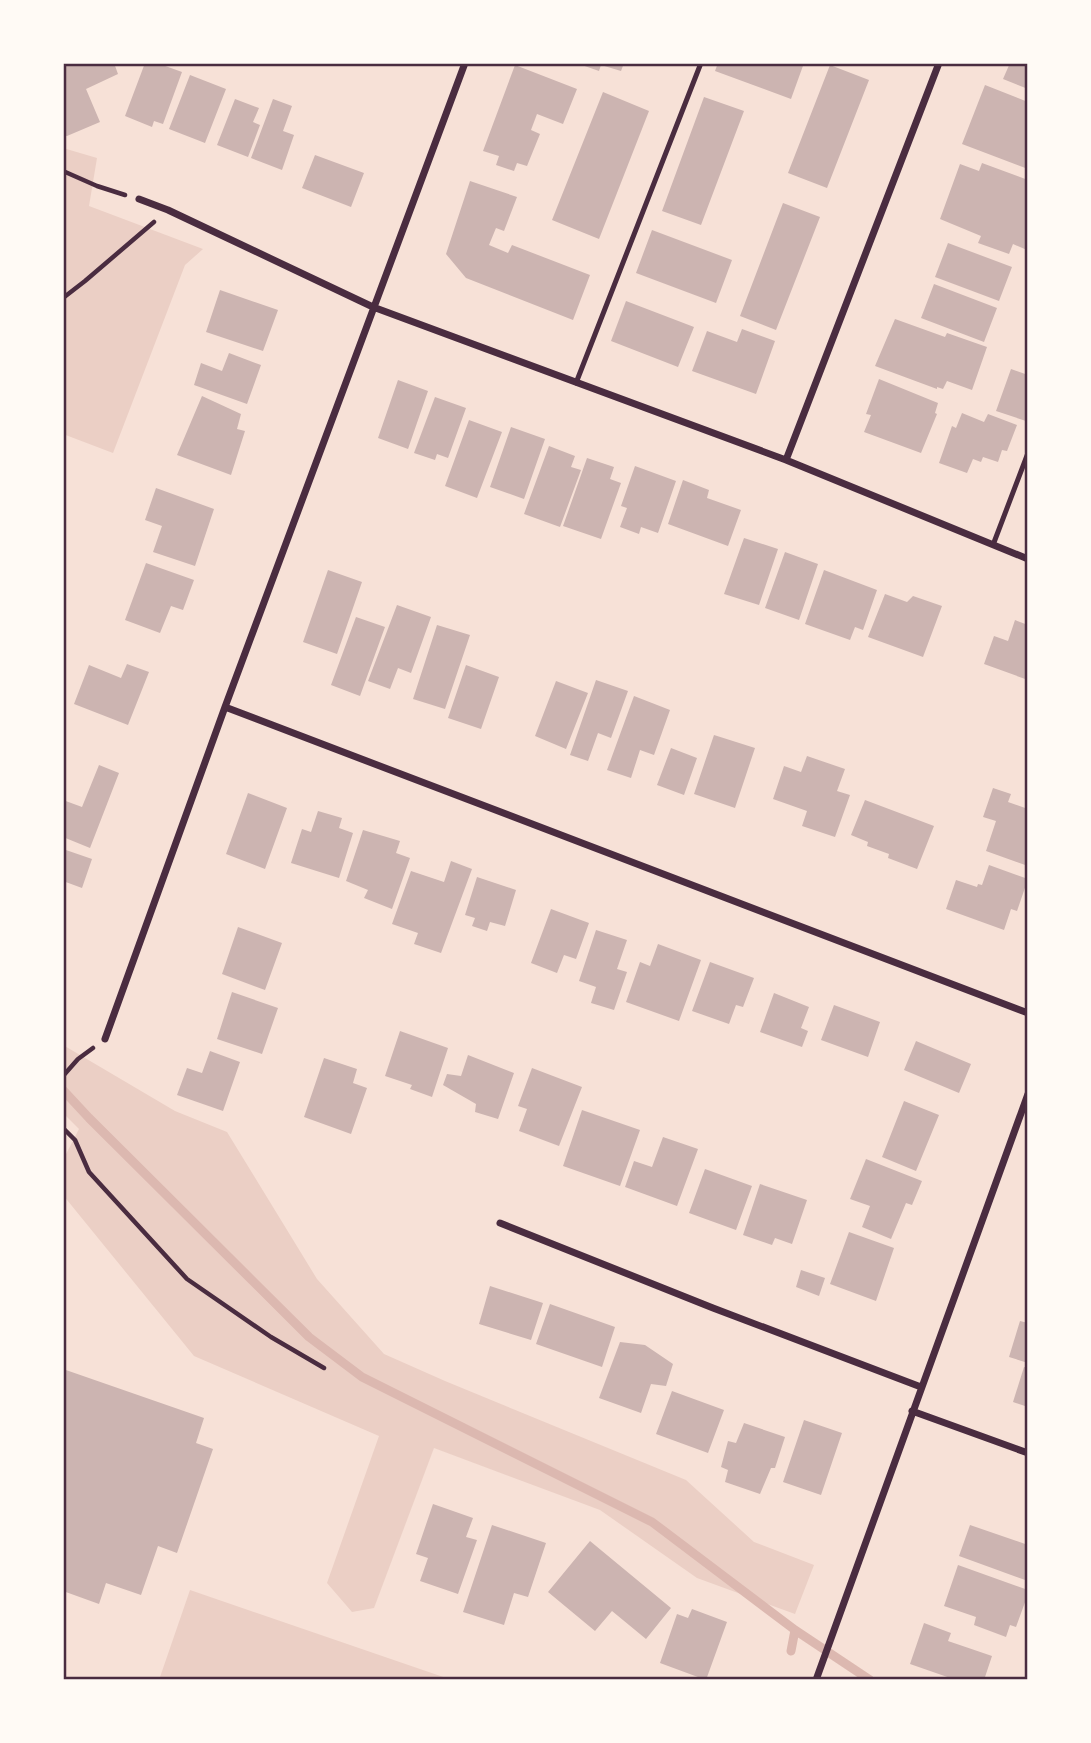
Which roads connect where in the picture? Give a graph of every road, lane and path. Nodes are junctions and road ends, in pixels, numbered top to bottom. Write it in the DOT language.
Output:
graph roads {
  1 [pos="465,63"];
  2 [pos="701,63"];
  3 [pos="939,63"];
  4 [pos="63,171"];
  5 [pos="139,199"];
  6 [pos="168,210"];
  7 [pos="63,298"];
  8 [pos="373,307"];
  9 [pos="576,383"];
  10 [pos="1028,453"];
  11 [pos="786,460"];
  12 [pos="993,545"];
  13 [pos="1028,559"];
  14 [pos="225,707"];
  15 [pos="1028,1013"];
  16 [pos="105,1039"];
  17 [pos="78,1059"];
  18 [pos="63,1076"];
  19 [pos="1028,1094"];
  20 [pos="63,1128"];
  21 [pos="500,1223"];
  22 [pos="324,1368"];
  23 [pos="921,1387"];
  24 [pos="912,1411"];
  25 [pos="1028,1454"];
  26 [pos="816,1680"];
  1 -- 8 [label="street"];
  2 -- 9 [label="lane"];
  3 -- 11 [label="street"];
  4 -- 5 [label="path"];
  5 -- 6 [label="street"];
  6 -- 7 [label="path"];
  6 -- 8 [label="street"];
  8 -- 9 [label="street"];
  8 -- 14 [label="street"];
  9 -- 11 [label="street"];
  10 -- 12 [label="lane"];
  11 -- 12 [label="street"];
  12 -- 13 [label="street"];
  14 -- 15 [label="street"];
  14 -- 16 [label="street"];
  17 -- 18 [label="path"];
  19 -- 23 [label="street"];
  20 -- 22 [label="path"];
  21 -- 23 [label="street"];
  23 -- 24 [label="street"];
  24 -- 25 [label="street"];
  24 -- 26 [label="street"];
}
